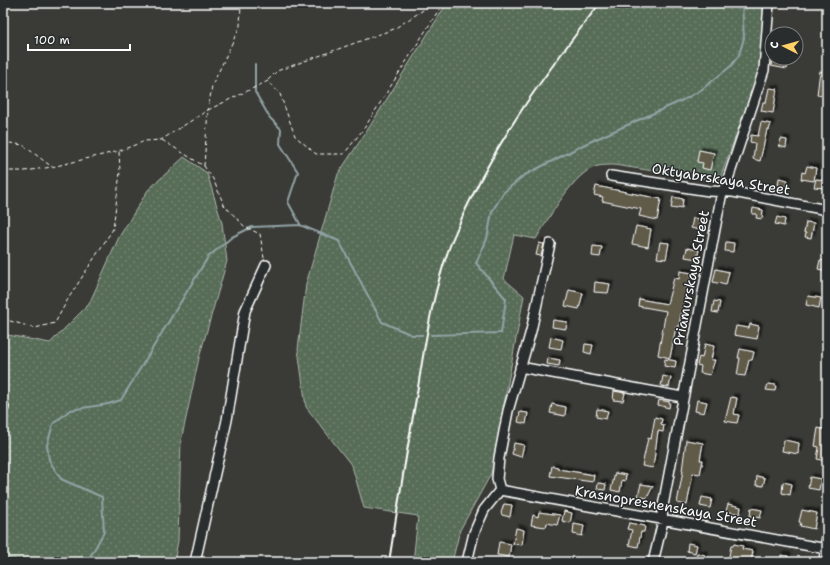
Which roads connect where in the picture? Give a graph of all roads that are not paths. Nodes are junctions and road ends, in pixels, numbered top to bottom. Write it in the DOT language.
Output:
graph roads {
  1 [pos="769,3"];
  2 [pos="611,176"];
  3 [pos="722,192"];
  4 [pos="827,210"];
  5 [pos="550,244"];
  6 [pos="266,265"];
  7 [pos="520,367"];
  8 [pos="682,397"];
  9 [pos="500,490"];
  10 [pos="663,521"];
  11 [pos="827,536"];
  12 [pos="827,549"];
  13 [pos="195,562"];
  14 [pos="467,562"];
  15 [pos="653,562"];
  16 [pos="824,562"];
  1 -- 3 [label="street, Priamurskaya Street"];
  2 -- 3 [label="street, Oktyabrskaya Street"];
  3 -- 4 [label="street, Oktyabrskaya Street"];
  3 -- 8 [label="street, Priamurskaya Street"];
  5 -- 7 [label="street"];
  6 -- 13 [label="street"];
  7 -- 8 [label="street"];
  7 -- 9 [label="street"];
  8 -- 10 [label="street, Priamurskaya Street"];
  9 -- 10 [label="street, Krasnopresnenskaya Street"];
  9 -- 14 [label="street"];
  10 -- 12 [label="street, Krasnopresnenskaya Street"];
  10 -- 15 [label="street, Priamurskaya Street"];
  11 -- 12 [label="street"];
  12 -- 16 [label="street"];
}
